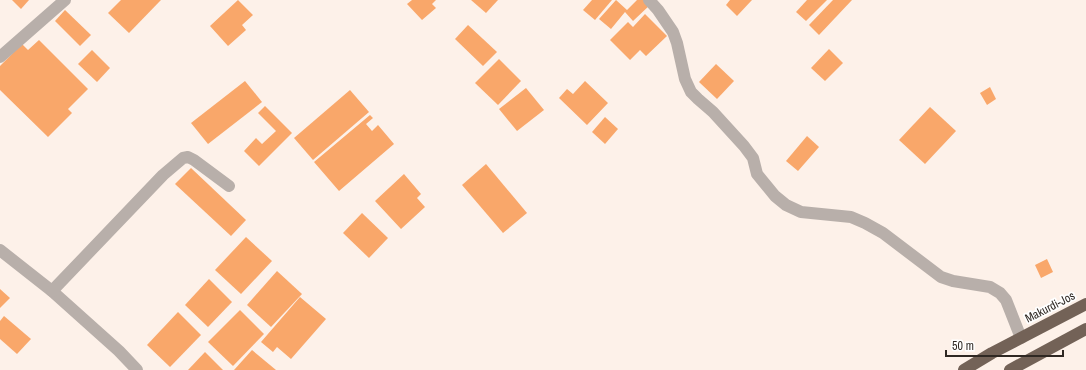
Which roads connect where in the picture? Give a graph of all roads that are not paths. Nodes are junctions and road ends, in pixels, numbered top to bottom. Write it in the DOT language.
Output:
graph roads {
  1 [pos="65,0"];
  2 [pos="649,0"];
  3 [pos="0,57"];
  4 [pos="230,186"];
  5 [pos="0,250"];
  6 [pos="52,291"];
  7 [pos="1086,304"];
  8 [pos="1086,329"];
  9 [pos="1021,338"];
  10 [pos="137,370"];
  11 [pos="964,370"];
  12 [pos="1010,370"];
  1 -- 3 [label="street"];
  2 -- 9 [label="street"];
  4 -- 6 [label="street"];
  5 -- 6 [label="street"];
  6 -- 10 [label="street"];
  7 -- 9 [label="highway, Makurdi-Jos"];
  8 -- 12 [label="highway"];
  9 -- 11 [label="highway, Makurdi-Jos"];
}
